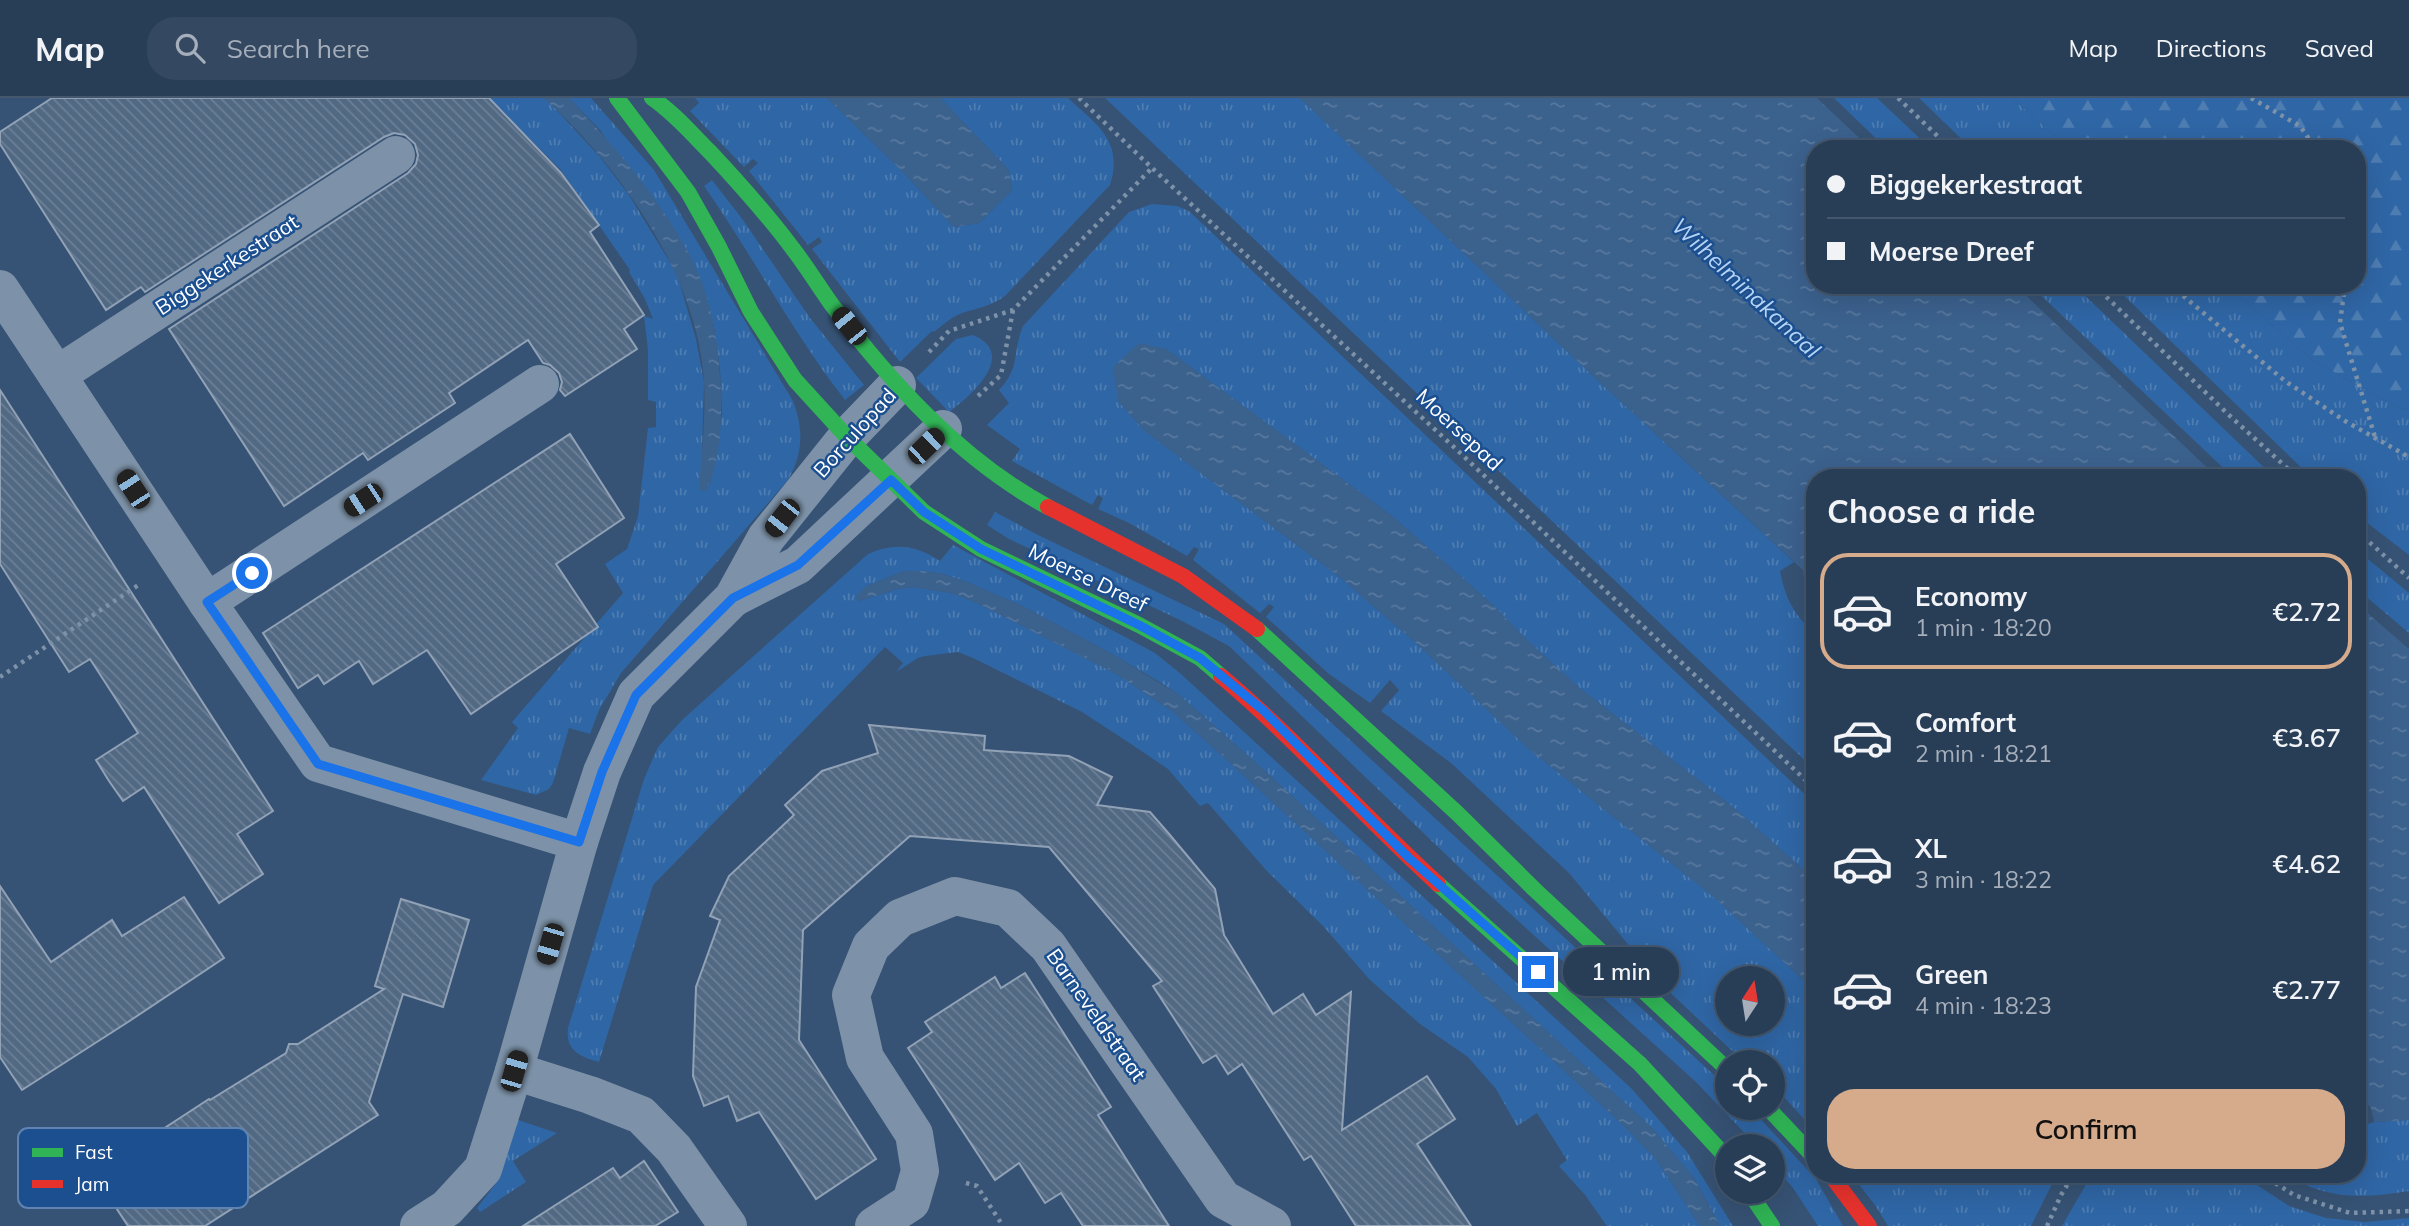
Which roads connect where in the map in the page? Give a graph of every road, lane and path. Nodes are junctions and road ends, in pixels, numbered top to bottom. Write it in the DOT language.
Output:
graph roads {
  1 [pos="617,98"];
  2 [pos="652,98"];
  3 [pos="1079,98"];
  4 [pos="1898,98"];
  5 [pos="2251,98"];
  6 [pos="1942,140"];
  7 [pos="2310,140"];
  8 [pos="396,155"];
  9 [pos="1152,169"];
  10 [pos="0,289"];
  11 [pos="2103,294"];
  12 [pos="2181,294"];
  13 [pos="2344,294"];
  14 [pos="1013,310"];
  15 [pos="57,375"];
  16 [pos="540,384"];
  17 [pos="897,385"];
  18 [pos="943,429"];
  19 [pos="847,437"];
  20 [pos="2375,438"];
  21 [pos="2409,457"];
  22 [pos="2288,469"];
  23 [pos="891,480"];
  24 [pos="2366,539"];
  25 [pos="179,558"];
  26 [pos="2409,578"];
  27 [pos="733,598"];
  28 [pos="207,602"];
  29 [pos="0,677"];
  30 [pos="1806,780"];
  31 [pos="579,842"];
  32 [pos="1715,1058"];
  33 [pos="514,1071"];
  34 [pos="1779,1120"];
  35 [pos="1715,1145"];
  36 [pos="1806,1148"];
  37 [pos="1837,1183"];
  38 [pos="2068,1183"];
  39 [pos="2275,1183"];
  40 [pos="1757,1204"];
  41 [pos="2409,1211"];
  42 [pos="419,1226"];
  43 [pos="728,1226"];
  44 [pos="874,1226"];
  45 [pos="1272,1226"];
  46 [pos="1772,1226"];
  47 [pos="1869,1226"];
  48 [pos="2047,1226"];
  1 -- 19 [label="street, Moerse Dreef"];
  2 -- 17 [label="street, Moerse Dreef"];
  3 -- 9 [label="path, Moersepad"];
  4 -- 6 [label="path"];
  5 -- 7 [label="path"];
  8 -- 15 [label="street, Biggekerkestraat"];
  9 -- 14 [label="path, Borculopad"];
  9 -- 30 [label="path, Moersepad"];
  10 -- 15 [label="street"];
  11 -- 22 [label="path"];
  12 -- 20 [label="path"];
  13 -- 20 [label="path"];
  14 -- 17 [label="path, Borculopad"];
  14 -- 18 [label="path"];
  15 -- 25 [label="street"];
  16 -- 28 [label="street"];
  17 -- 18 [label="street, Moerse Dreef"];
  17 -- 19 [label="street, Borculopad"];
  18 -- 23 [label="street, Borculopad"];
  18 -- 32 [label="street, Moerse Dreef"];
  19 -- 23 [label="street, Moerse Dreef"];
  19 -- 27 [label="street, Borculopad"];
  20 -- 21 [label="path"];
  23 -- 27 [label="street, Borculopad"];
  23 -- 35 [label="street, Moerse Dreef"];
  24 -- 26 [label="path"];
  25 -- 28 [label="street"];
  25 -- 29 [label="path"];
  27 -- 31 [label="street, Borculopad"];
  28 -- 31 [label="street"];
  31 -- 33 [label="street, Borculopad"];
  33 -- 42 [label="street, Borculopad"];
  33 -- 43 [label="street"];
  34 -- 36 [label="street"];
  37 -- 47 [label="street"];
  38 -- 48 [label="path"];
  39 -- 41 [label="path"];
  40 -- 46 [label="street"];
  44 -- 45 [label="street, Barneveldstraat"];
}
